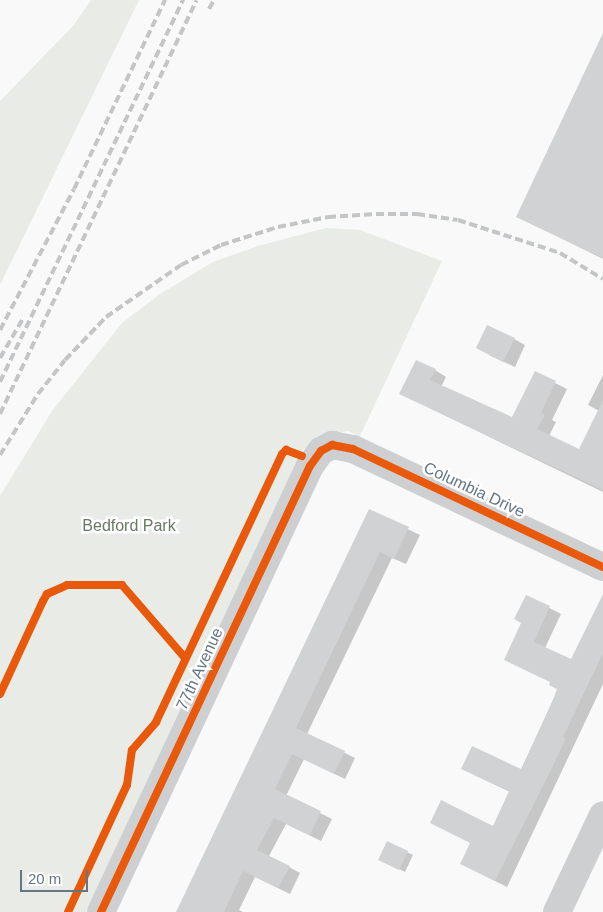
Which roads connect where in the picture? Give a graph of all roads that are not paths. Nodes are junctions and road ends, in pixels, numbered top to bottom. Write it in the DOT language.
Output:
graph roads {
  1 [pos="332,445"];
  2 [pos="603,567"];
  3 [pos="603,815"];
  4 [pos="101,912"];
  5 [pos="557,912"];
  1 -- 2 [label="street, Columbia Drive"];
  1 -- 4 [label="street, 77th Avenue"];
  3 -- 5 [label="street"];
}
